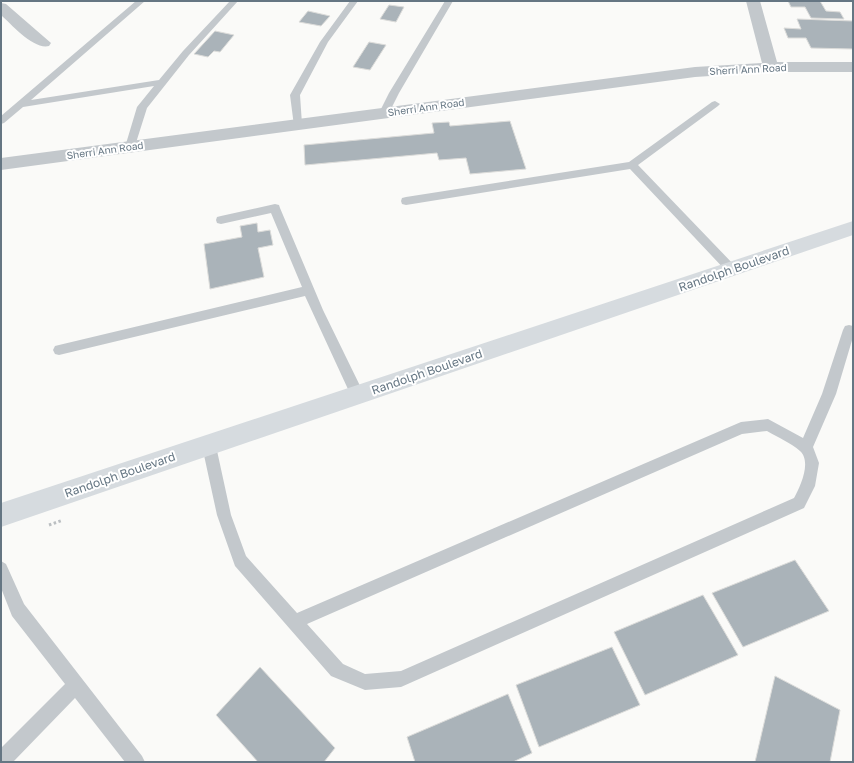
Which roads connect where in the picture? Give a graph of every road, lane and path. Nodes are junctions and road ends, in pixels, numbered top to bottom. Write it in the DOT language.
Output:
graph roads {
  1 [pos="141,1"];
  2 [pos="234,1"];
  3 [pos="354,1"];
  4 [pos="449,1"];
  5 [pos="753,1"];
  6 [pos="1,7"];
  7 [pos="44,42"];
  8 [pos="853,66"];
  9 [pos="771,67"];
  10 [pos="163,82"];
  11 [pos="715,104"];
  12 [pos="20,105"];
  13 [pos="384,113"];
  14 [pos="1,121"];
  15 [pos="297,124"];
  16 [pos="130,146"];
  17 [pos="1,164"];
  18 [pos="632,165"];
  19 [pos="406,201"];
  20 [pos="221,220"];
  21 [pos="853,228"];
  22 [pos="732,270"];
  23 [pos="309,290"];
  24 [pos="849,330"];
  25 [pos="59,350"];
  26 [pos="358,396"];
  27 [pos="209,446"];
  28 [pos="806,447"];
  29 [pos="1,515"];
  30 [pos="1,569"];
  31 [pos="294,622"];
  32 [pos="76,685"];
  33 [pos="1,761"];
  34 [pos="136,762"];
  1 -- 12 [label="lane"];
  2 -- 10 [label="lane"];
  3 -- 15 [label="lane"];
  4 -- 13 [label="lane"];
  5 -- 9 [label="street"];
  6 -- 7 [label="street"];
  8 -- 9 [label="street, Sherri Ann Road"];
  9 -- 13 [label="street, Sherri Ann Road"];
  10 -- 12 [label="lane"];
  10 -- 16 [label="lane"];
  11 -- 18 [label="lane"];
  12 -- 14 [label="lane"];
  13 -- 15 [label="street, Sherri Ann Road"];
  15 -- 16 [label="street, Sherri Ann Road"];
  16 -- 17 [label="street, Sherri Ann Road"];
  18 -- 19 [label="lane"];
  18 -- 22 [label="lane"];
  20 -- 23 [label="lane"];
  21 -- 22 [label="main road, Randolph Boulevard"];
  22 -- 26 [label="main road, Randolph Boulevard"];
  23 -- 25 [label="lane"];
  23 -- 26 [label="lane"];
  24 -- 28 [label="lane"];
  26 -- 27 [label="main road, Randolph Boulevard"];
  27 -- 29 [label="main road, Randolph Boulevard"];
  27 -- 31 [label="lane"];
  28 -- 31 [label="lane"];
  28 -- 31 [label="lane"];
  30 -- 32 [label="lane"];
  32 -- 33 [label="lane"];
  32 -- 34 [label="lane"];
}
